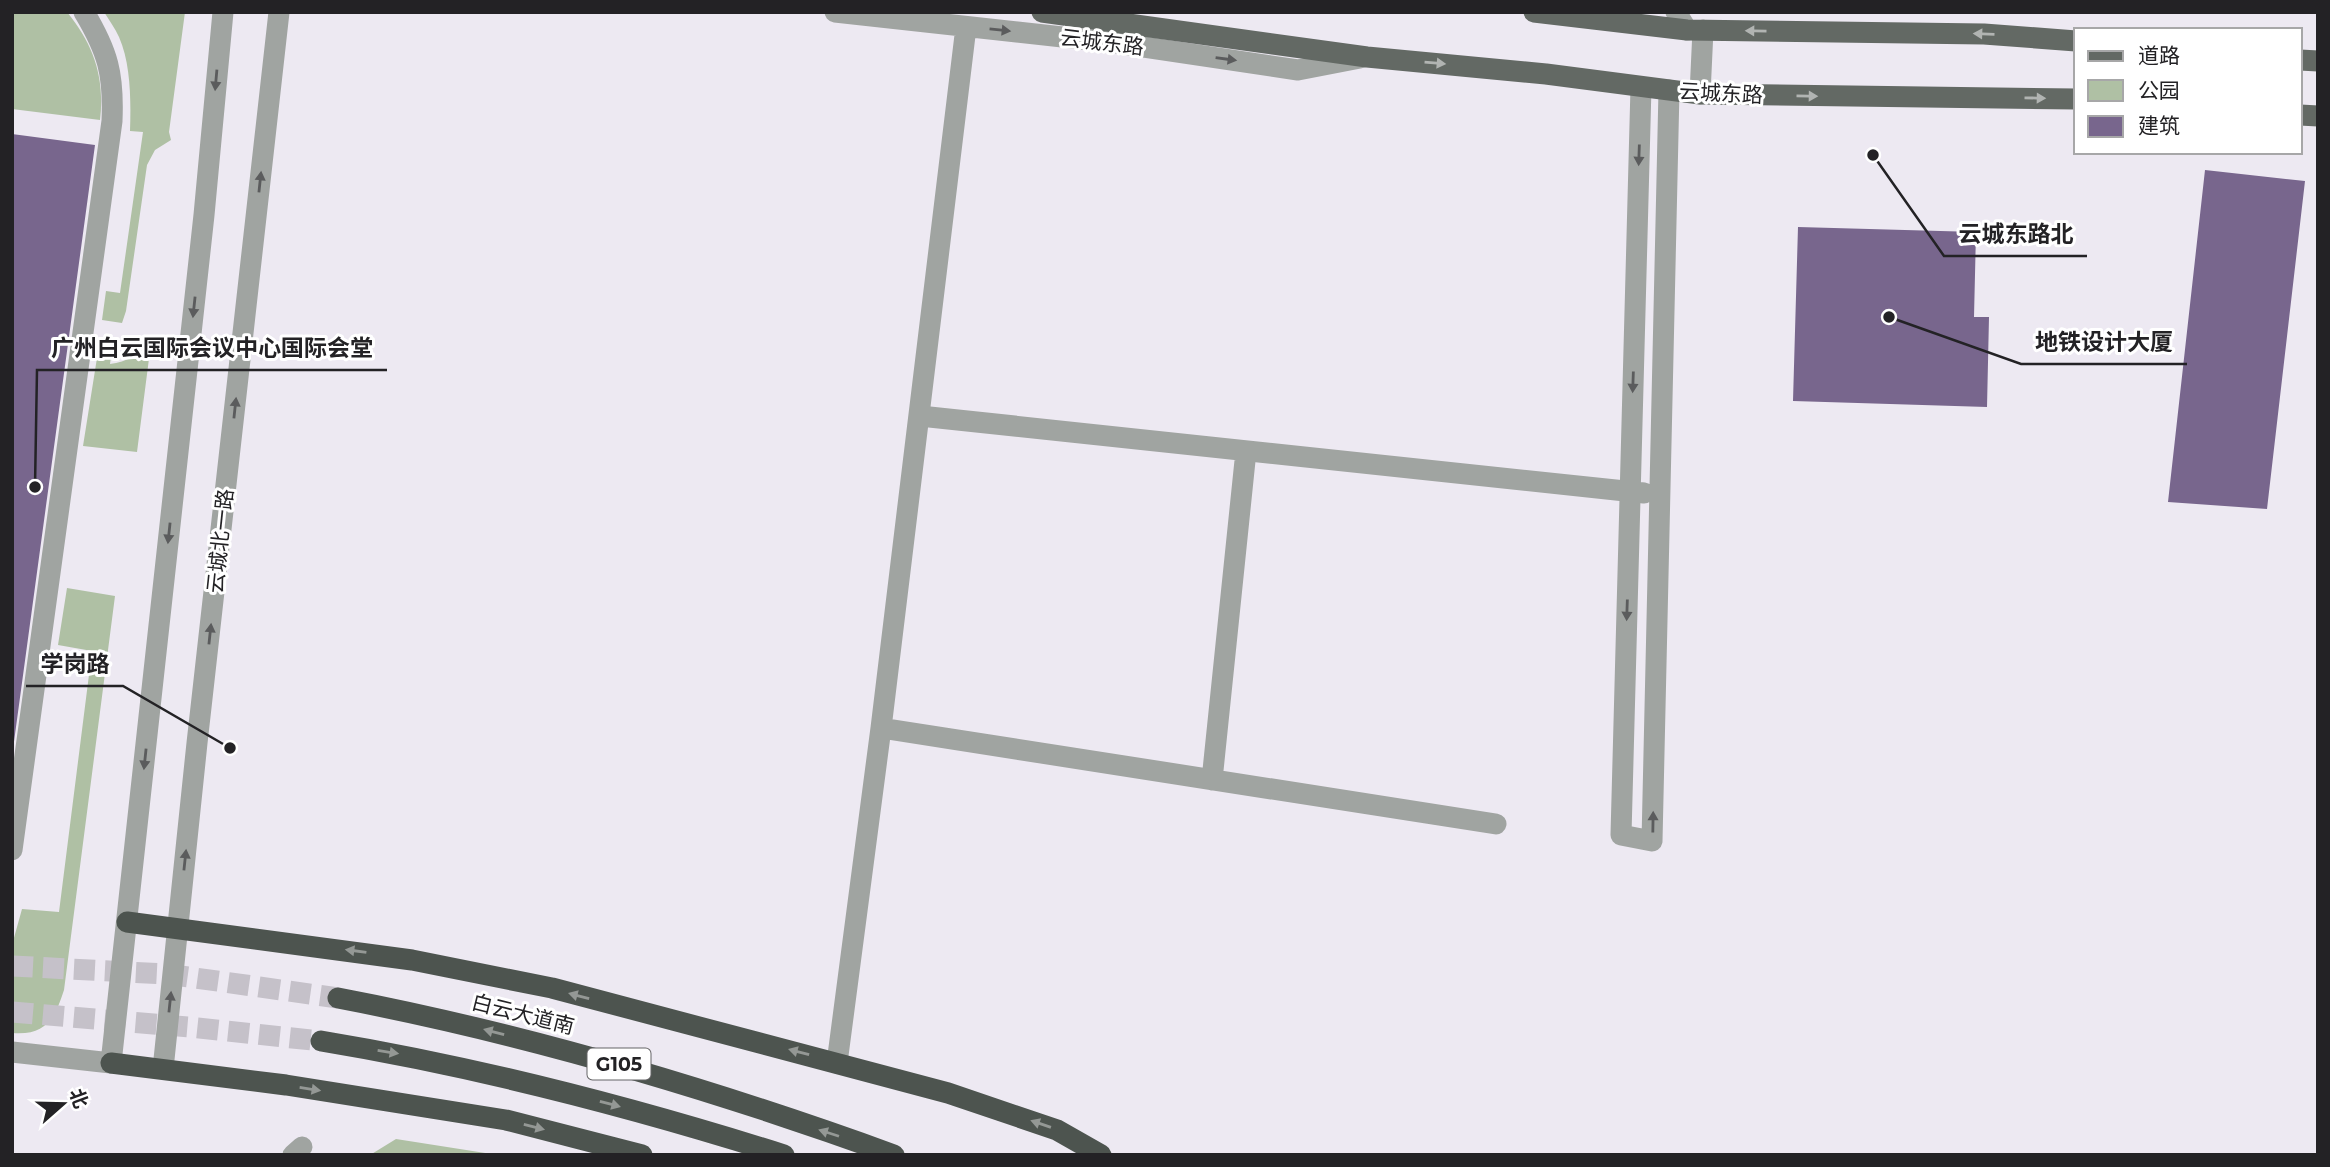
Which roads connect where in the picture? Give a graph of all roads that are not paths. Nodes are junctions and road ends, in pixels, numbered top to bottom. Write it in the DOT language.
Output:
graph roads {
  1 [pos="84,12"];
  2 [pos="223,12"];
  3 [pos="279,12"];
  4 [pos="835,12"];
  5 [pos="1042,12"];
  6 [pos="1534,12"];
  7 [pos="1557,13"];
  8 [pos="1688,24"];
  9 [pos="966,27"];
  10 [pos="2074,41"];
  11 [pos="1367,57"];
  12 [pos="1641,87"];
  13 [pos="1668,90"];
  14 [pos="1700,94"];
  15 [pos="2074,99"];
  16 [pos="920,416"];
  17 [pos="1247,450"];
  18 [pos="1630,492"];
  19 [pos="1660,495"];
  20 [pos="881,728"];
  21 [pos="1212,780"];
  22 [pos="1496,824"];
  23 [pos="12,850"];
  24 [pos="127,922"];
  25 [pos="178,928"];
  26 [pos="338,998"];
  27 [pos="321,1041"];
  28 [pos="12,1052"];
  29 [pos="111,1063"];
  30 [pos="837,1063"];
  31 [pos="163,1069"];
  32 [pos="642,1155"];
  33 [pos="784,1155"];
  34 [pos="894,1155"];
  35 [pos="1101,1155"];
  1 -- 23 [label="street"];
  2 -- 24 [label="street, one-way"];
  25 -- 3 [label="street, 云城北一路, one-way"];
  4 -- 9 [label="street, 云城东路"];
  5 -- 11 [label="main road, 云城东路"];
  6 -- 7 [label="main road"];
  7 -- 8 [label="main road"];
  10 -- 8 [label="main road, one-way"];
  8 -- 14 [label="street"];
  9 -- 11 [label="street, 云城东路, one-way"];
  9 -- 16 [label="street"];
  11 -- 12 [label="main road, 云城东路, one-way"];
  12 -- 13 [label="main road, 云城东路"];
  12 -- 18 [label="street, one-way"];
  13 -- 14 [label="main road, 云城东路"];
  13 -- 19 [label="street"];
  14 -- 15 [label="main road, 云城东路, one-way"];
  16 -- 17 [label="street"];
  16 -- 20 [label="street"];
  17 -- 18 [label="street"];
  17 -- 21 [label="street"];
  18 -- 19 [label="street"];
  18 -- 19 [label="street, one-way"];
  20 -- 21 [label="street"];
  20 -- 30 [label="street"];
  21 -- 22 [label="street"];
  24 -- 25 [label="highway"];
  24 -- 29 [label="street"];
  30 -- 25 [label="highway, one-way"];
  31 -- 25 [label="street, 云城北一路, one-way"];
  34 -- 26 [label="highway, 白云大道南 / G105, one-way"];
  27 -- 33 [label="highway, G105, one-way"];
  28 -- 29 [label="street"];
  29 -- 31 [label="highway"];
  35 -- 30 [label="highway, one-way"];
  31 -- 32 [label="highway, one-way"];
}
